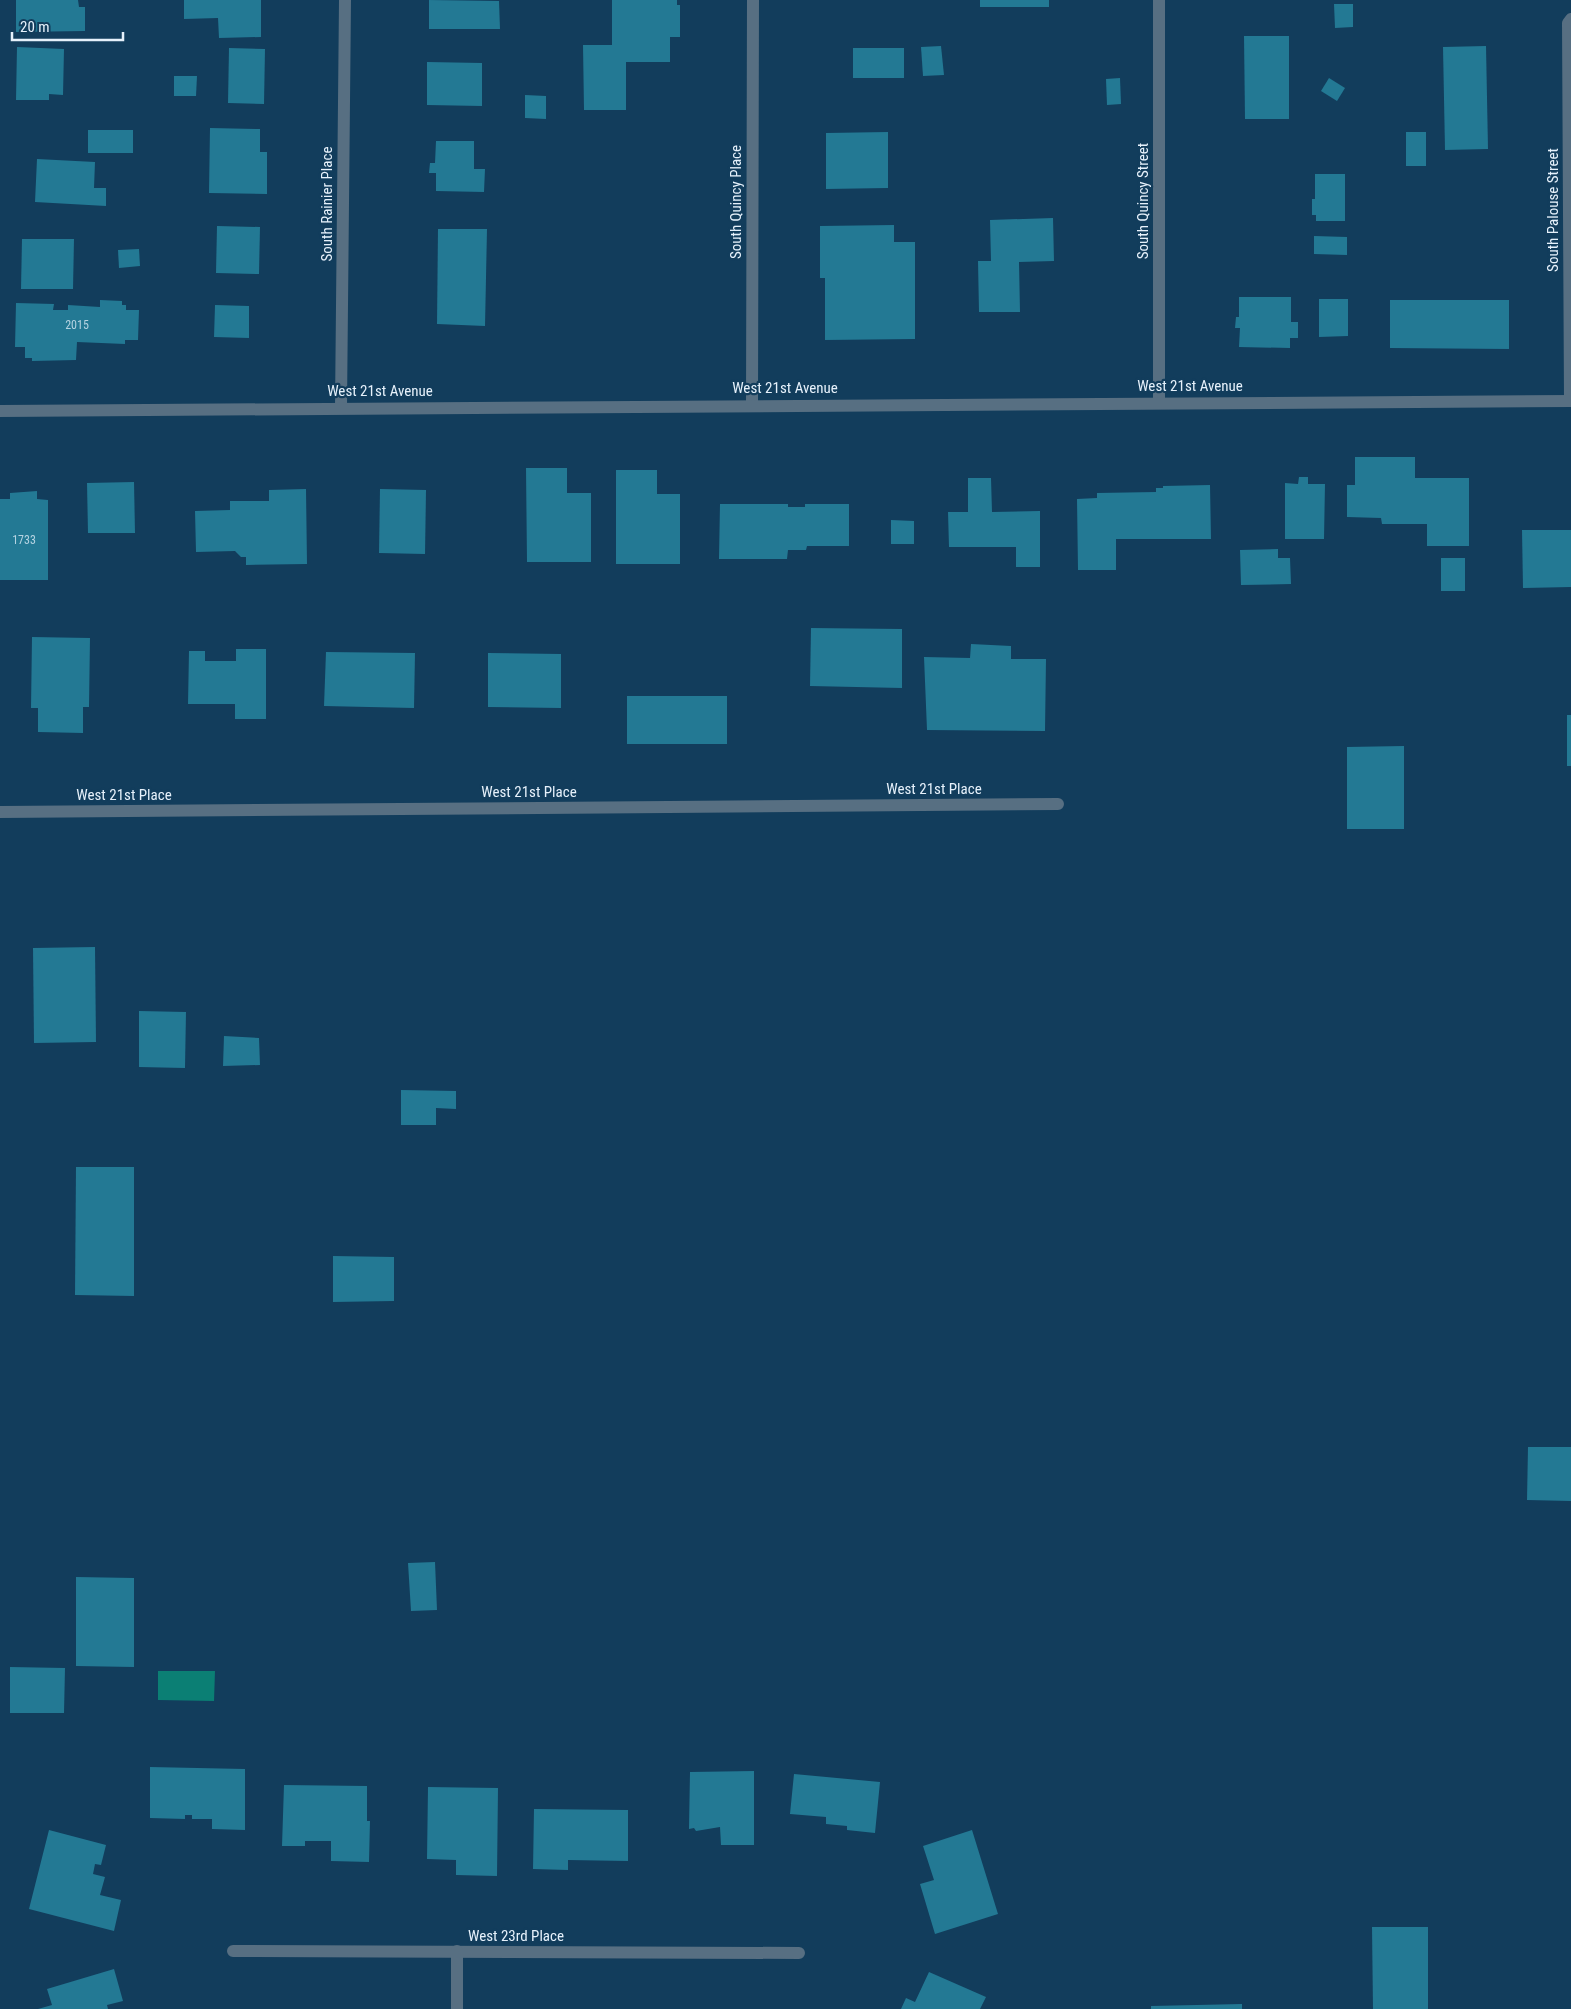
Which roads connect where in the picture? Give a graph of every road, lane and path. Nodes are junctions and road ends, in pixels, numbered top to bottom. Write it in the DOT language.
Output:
graph roads {
  1 [pos="345,0"];
  2 [pos="753,0"];
  3 [pos="1159,0"];
  4 [pos="1571,19"];
  5 [pos="1570,400"];
  6 [pos="1159,402"];
  7 [pos="752,405"];
  8 [pos="342,407"];
  9 [pos="0,411"];
  10 [pos="1058,804"];
  11 [pos="0,812"];
  12 [pos="233,1951"];
  13 [pos="457,1952"];
  14 [pos="799,1953"];
  15 [pos="457,2009"];
  1 -- 8 [label="street, South Rainier Place"];
  2 -- 7 [label="street, South Quincy Place"];
  3 -- 6 [label="street, South Quincy Street"];
  4 -- 5 [label="street, South Palouse Street"];
  5 -- 6 [label="street, West 21st Avenue"];
  6 -- 7 [label="street, West 21st Avenue"];
  7 -- 8 [label="street, West 21st Avenue"];
  8 -- 9 [label="street, West 21st Avenue"];
  10 -- 11 [label="street, West 21st Place"];
  12 -- 13 [label="street, West 23rd Place"];
  13 -- 14 [label="street, West 23rd Place"];
  13 -- 15 [label="street"];
}
